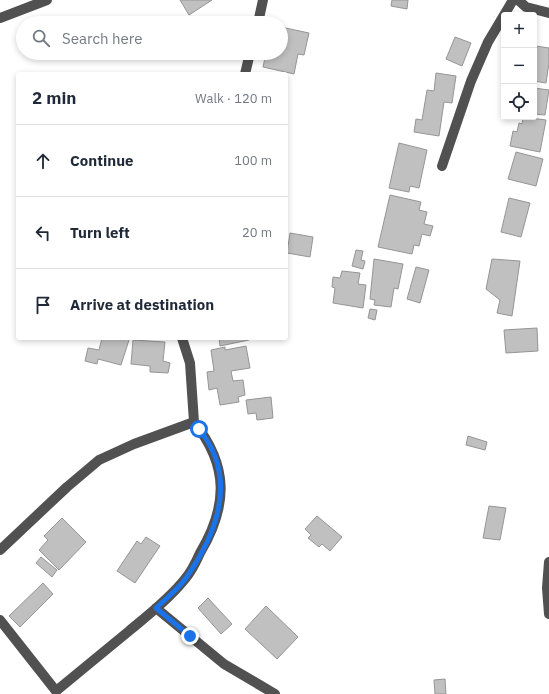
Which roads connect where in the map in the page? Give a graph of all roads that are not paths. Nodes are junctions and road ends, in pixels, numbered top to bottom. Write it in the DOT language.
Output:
graph roads {
  1 [pos="47,0"];
  2 [pos="264,0"];
  3 [pos="513,0"];
  4 [pos="518,0"];
  5 [pos="549,12"];
  6 [pos="260,16"];
  7 [pos="0,18"];
  8 [pos="248,60"];
  9 [pos="245,72"];
  10 [pos="442,166"];
  11 [pos="183,340"];
  12 [pos="194,422"];
  13 [pos="0,550"];
  14 [pos="549,562"];
  15 [pos="156,608"];
  16 [pos="549,614"];
  17 [pos="0,620"];
  18 [pos="54,692"];
  19 [pos="275,694"];
  1 -- 7 [label="street"];
  2 -- 6 [label="street"];
  3 -- 10 [label="street"];
  4 -- 5 [label="street"];
  8 -- 9 [label="street"];
  11 -- 12 [label="street"];
  12 -- 13 [label="street"];
  12 -- 15 [label="street"];
  14 -- 16 [label="street"];
  15 -- 18 [label="street"];
  15 -- 19 [label="street"];
  17 -- 18 [label="street"];
}
